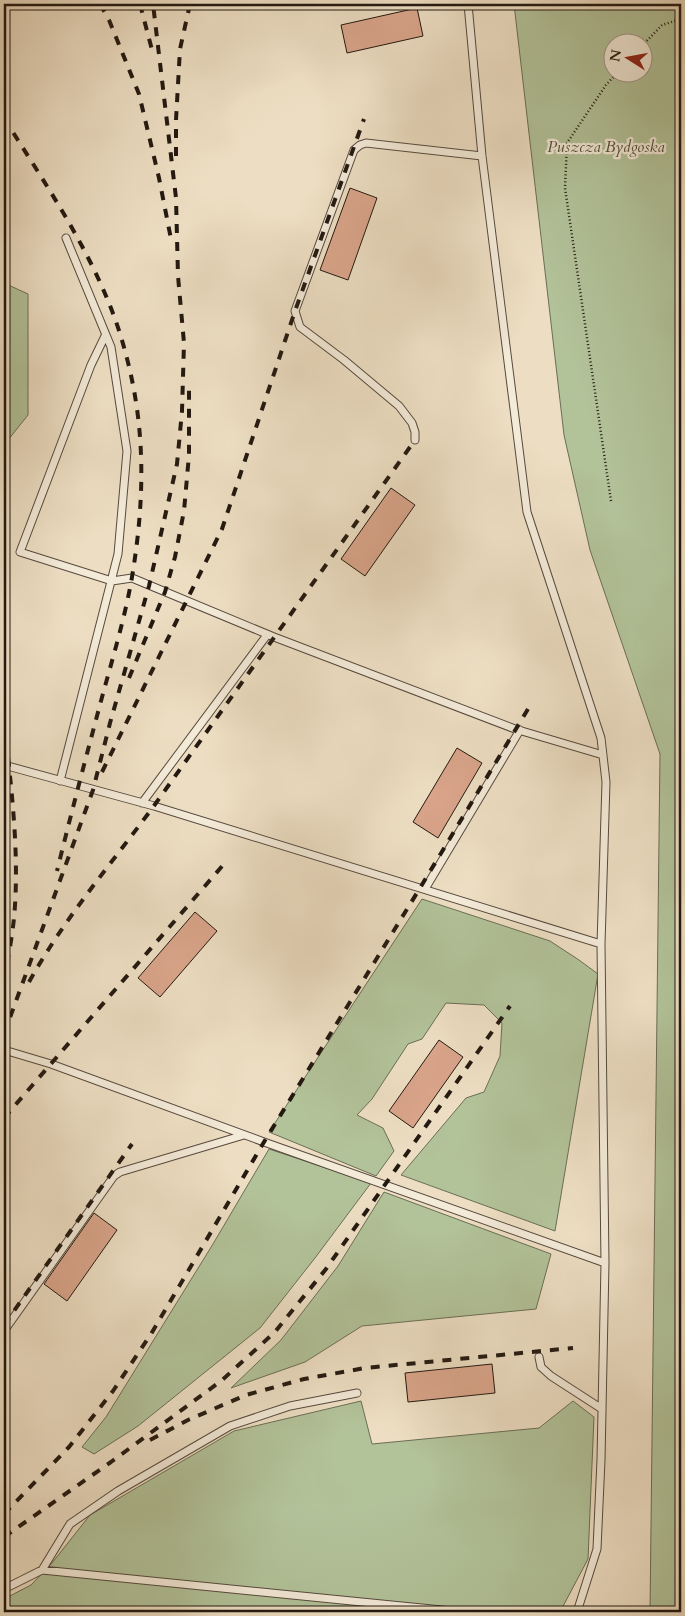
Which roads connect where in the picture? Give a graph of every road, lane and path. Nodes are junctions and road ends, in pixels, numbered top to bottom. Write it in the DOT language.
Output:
graph roads {
  1 [pos="468,4"];
  2 [pos="681,19"];
  3 [pos="652,36"];
  4 [pos="609,82"];
  5 [pos="482,156"];
  6 [pos="66,238"];
  7 [pos="105,336"];
  8 [pos="415,440"];
  9 [pos="611,501"];
  10 [pos="112,581"];
  11 [pos="267,635"];
  12 [pos="520,730"];
  13 [pos="603,755"];
  14 [pos="4,765"];
  15 [pos="60,781"];
  16 [pos="142,803"];
  17 [pos="425,889"];
  18 [pos="601,944"];
  19 [pos="676,975"];
  20 [pos="681,978"];
  21 [pos="4,1050"];
  22 [pos="244,1135"];
  23 [pos="605,1262"];
  24 [pos="4,1331"];
  25 [pos="539,1357"];
  26 [pos="357,1393"];
  27 [pos="602,1409"];
  28 [pos="42,1570"];
  29 [pos="4,1589"];
  30 [pos="462,1612"];
  31 [pos="576,1612"];
  1 -- 5 [label="lane"];
  2 -- 3 [label="path"];
  4 -- 9 [label="path"];
  5 -- 8 [label="lane"];
  5 -- 13 [label="lane"];
  6 -- 7 [label="lane"];
  7 -- 10 [label="lane"];
  7 -- 10 [label="lane"];
  10 -- 11 [label="lane"];
  10 -- 15 [label="lane"];
  11 -- 12 [label="lane"];
  11 -- 16 [label="lane"];
  12 -- 13 [label="lane"];
  12 -- 17 [label="lane"];
  13 -- 18 [label="lane"];
  14 -- 15 [label="lane"];
  15 -- 16 [label="lane"];
  16 -- 17 [label="lane"];
  17 -- 18 [label="lane"];
  18 -- 23 [label="lane"];
  19 -- 20 [label="path"];
  21 -- 22 [label="lane"];
  22 -- 23 [label="lane"];
  22 -- 24 [label="lane"];
  23 -- 27 [label="lane"];
  25 -- 27 [label="lane"];
  26 -- 28 [label="lane"];
  27 -- 31 [label="lane"];
  28 -- 29 [label="lane"];
  28 -- 30 [label="lane"];
}
